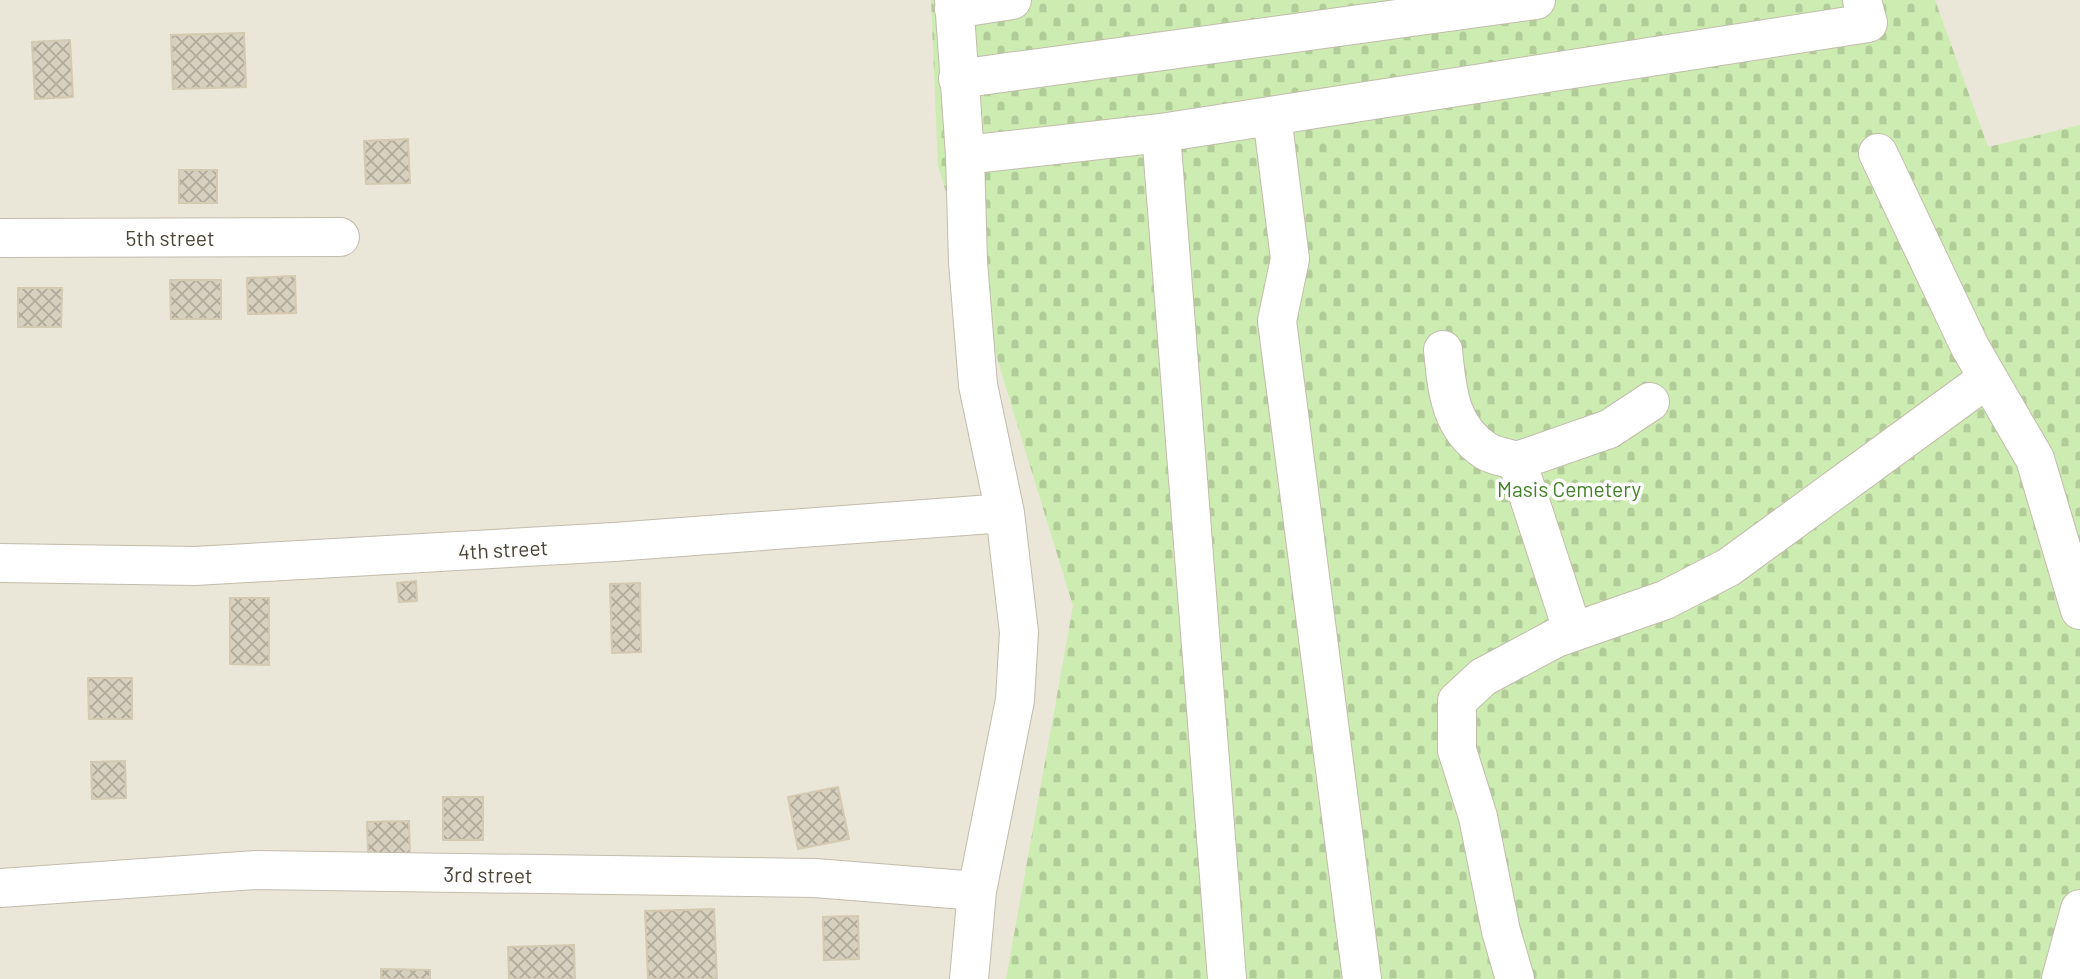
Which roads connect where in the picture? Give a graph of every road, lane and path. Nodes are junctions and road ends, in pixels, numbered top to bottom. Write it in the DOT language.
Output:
graph roads {
  1 [pos="1012,0"];
  2 [pos="1536,0"];
  3 [pos="1862,0"];
  4 [pos="954,5"];
  5 [pos="958,79"];
  6 [pos="1272,116"];
  7 [pos="1161,134"];
  8 [pos="1878,153"];
  9 [pos="965,155"];
  10 [pos="340,237"];
  11 [pos="0,238"];
  12 [pos="1443,350"];
  13 [pos="1988,378"];
  14 [pos="1650,402"];
  15 [pos="1517,461"];
  16 [pos="1005,513"];
  17 [pos="0,563"];
  18 [pos="2080,610"];
  19 [pos="1573,632"];
  20 [pos="0,888"];
  21 [pos="977,891"];
  22 [pos="2080,909"];
  23 [pos="969,979"];
  24 [pos="1227,979"];
  25 [pos="1362,979"];
  26 [pos="1515,979"];
  27 [pos="2061,979"];
  1 -- 4 [label="street"];
  2 -- 5 [label="street"];
  3 -- 6 [label="street"];
  4 -- 5 [label="street"];
  5 -- 9 [label="street"];
  6 -- 7 [label="street"];
  6 -- 25 [label="street"];
  7 -- 9 [label="street"];
  7 -- 24 [label="street"];
  8 -- 13 [label="street"];
  9 -- 16 [label="street"];
  10 -- 11 [label="street, 5th street"];
  12 -- 15 [label="street"];
  13 -- 18 [label="street"];
  13 -- 19 [label="street"];
  14 -- 15 [label="street"];
  15 -- 19 [label="street"];
  16 -- 17 [label="street, 4th street"];
  16 -- 21 [label="street"];
  19 -- 26 [label="street"];
  20 -- 21 [label="street, 3rd street"];
  21 -- 23 [label="street"];
  22 -- 27 [label="street"];
}
